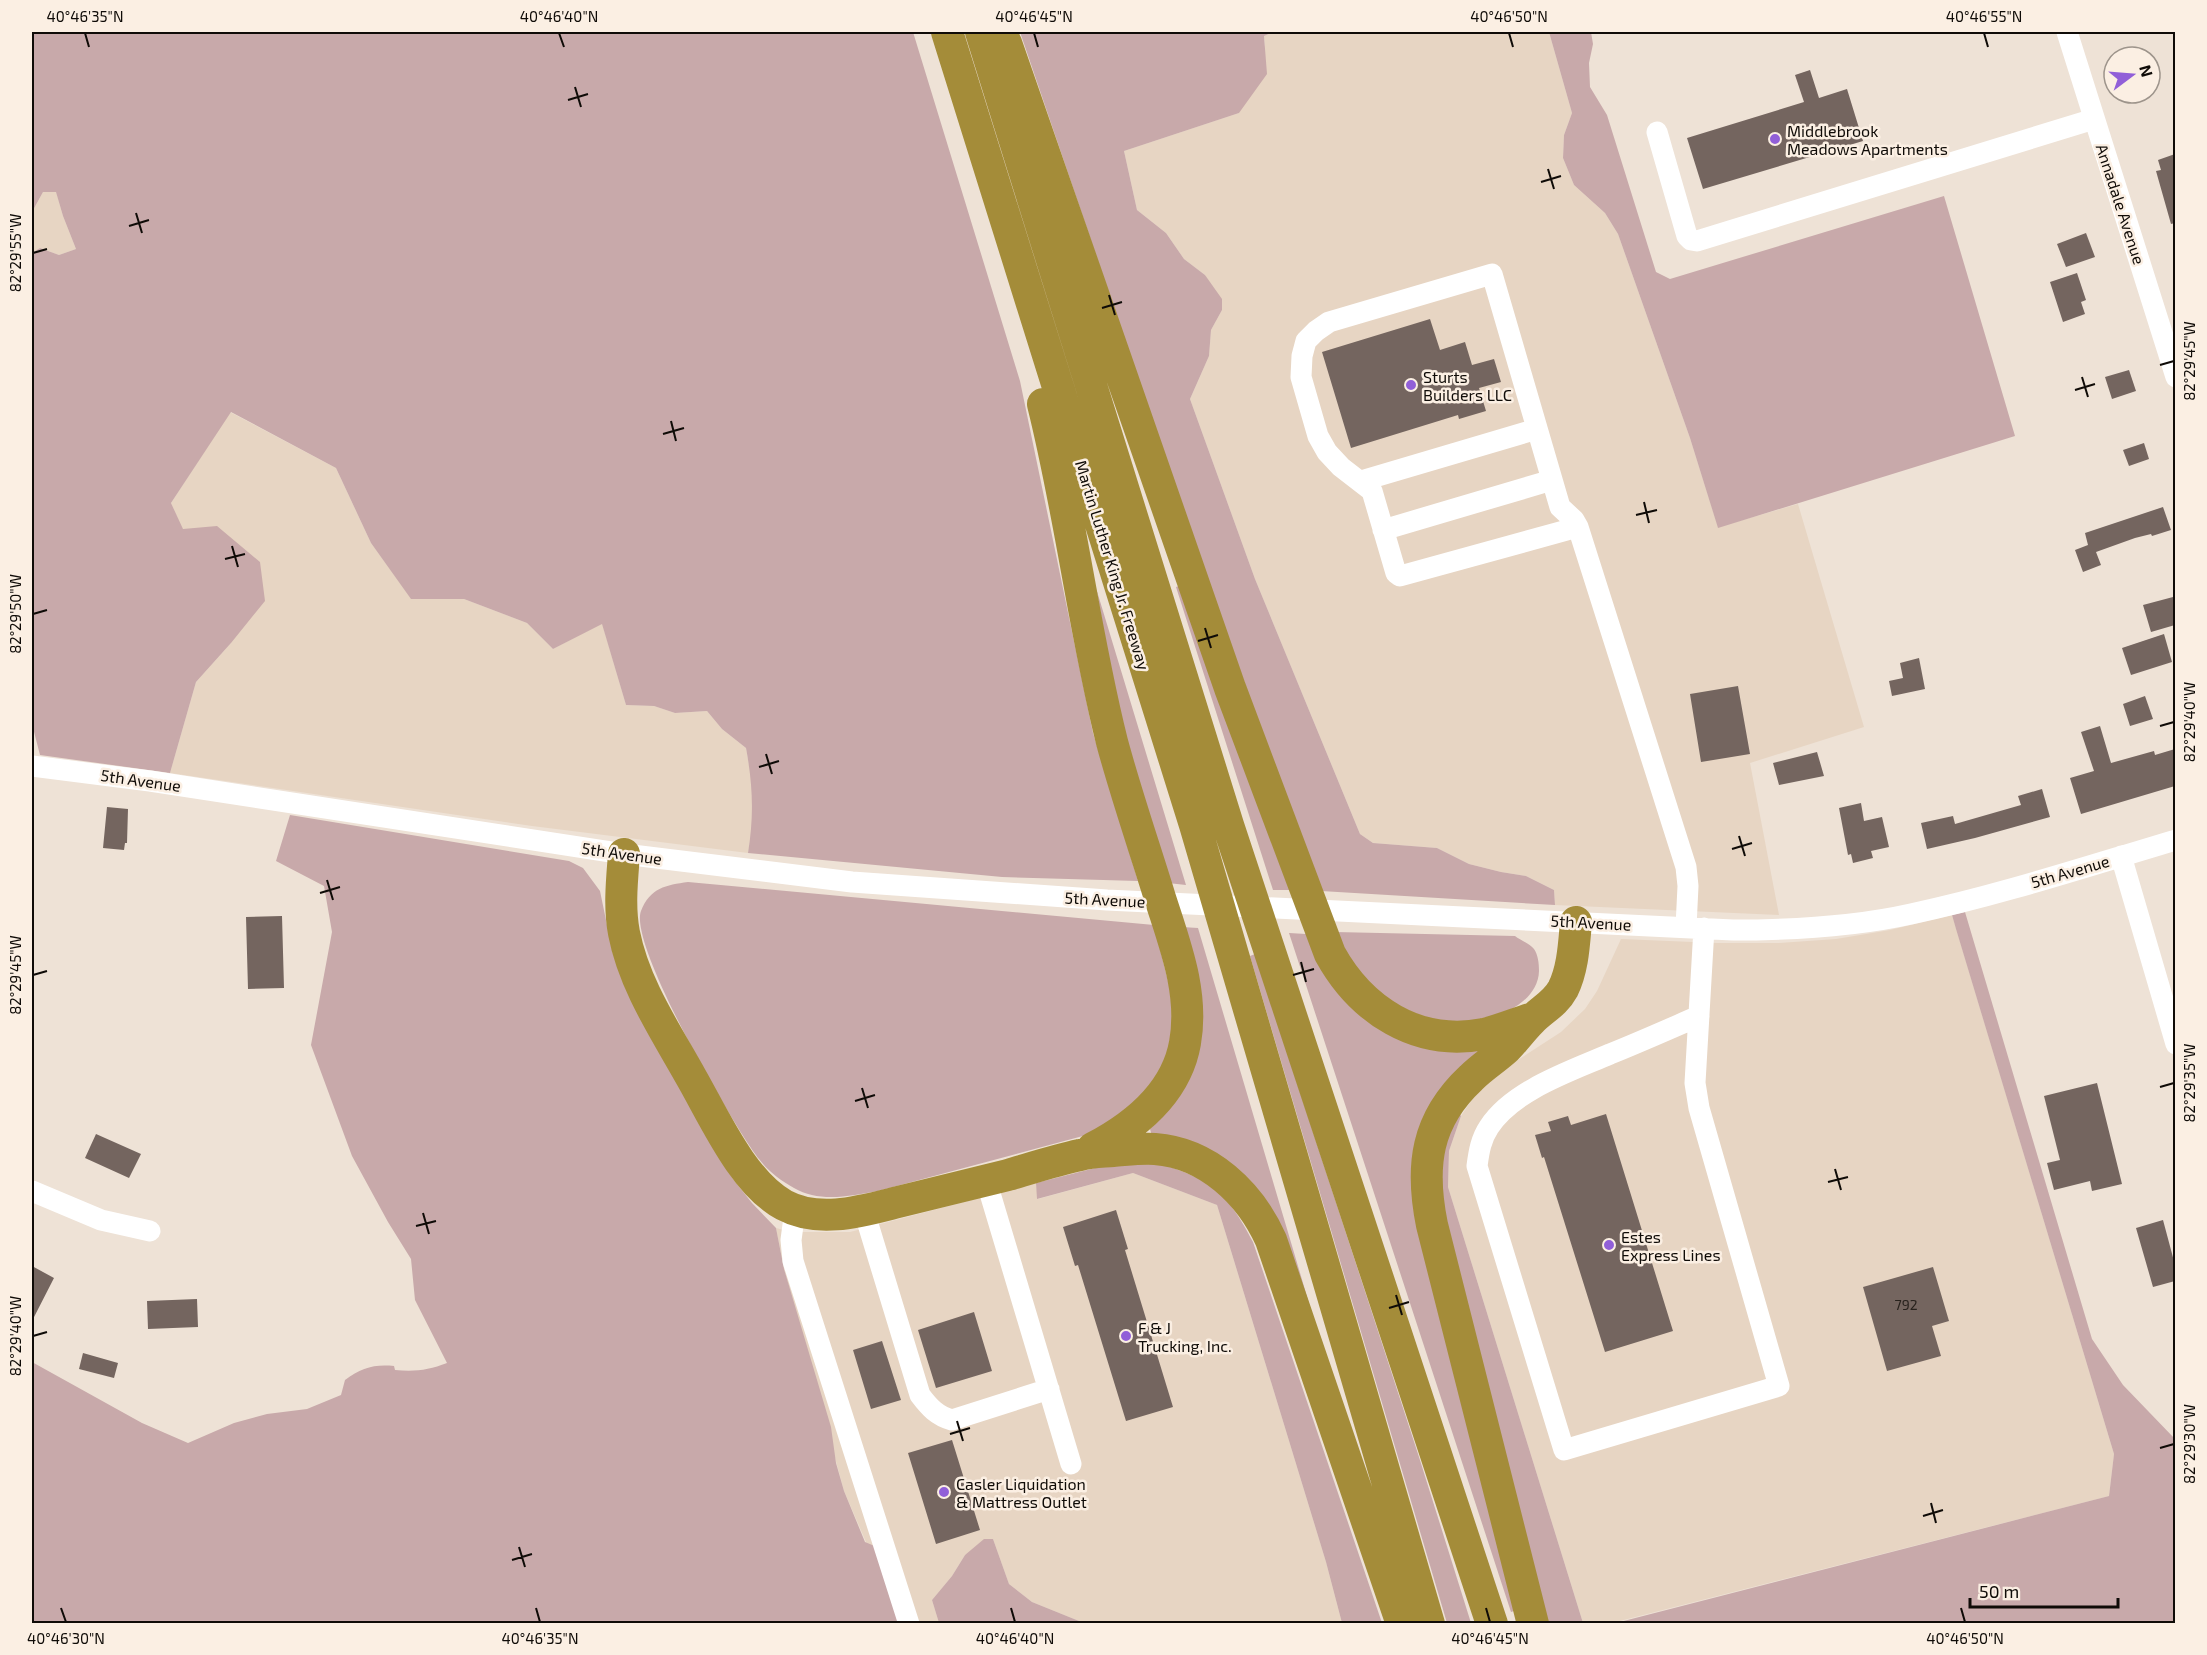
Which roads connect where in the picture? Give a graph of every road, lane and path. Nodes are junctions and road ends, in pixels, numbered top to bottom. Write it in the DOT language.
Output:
graph roads {
  1 [pos="935,32"];
  2 [pos="947,32"];
  3 [pos="981,32"];
  4 [pos="1002,32"];
  5 [pos="2067,32"];
  6 [pos="2094,119"];
  7 [pos="1657,132"];
  8 [pos="2175,377"];
  9 [pos="1537,429"];
  10 [pos="1552,480"];
  11 [pos="1361,481"];
  12 [pos="1578,527"];
  13 [pos="1383,530"];
  14 [pos="32,766"];
  15 [pos="2175,840"];
  16 [pos="624,854"];
  17 [pos="2121,856"];
  18 [pos="1576,922"];
  19 [pos="1695,927"];
  20 [pos="1699,1016"];
  21 [pos="1533,1018"];
  22 [pos="2175,1044"];
  23 [pos="1081,1154"];
  24 [pos="986,1180"];
  25 [pos="32,1191"];
  26 [pos="795,1210"];
  27 [pos="864,1211"];
  28 [pos="150,1231"];
  29 [pos="1049,1389"];
  30 [pos="1071,1464"];
  31 [pos="909,1623"];
  32 [pos="1402,1623"];
  33 [pos="1429,1623"];
  34 [pos="1492,1623"];
  35 [pos="1533,1623"];
  1 -- 23 [label="highway"];
  2 -- 33 [label="highway, Martin Luther King Jr. Freeway"];
  3 -- 34 [label="highway, Martin Luther King Jr. Freeway"];
  4 -- 21 [label="highway"];
  5 -- 6 [label="street, Annadale Avenue"];
  6 -- 7 [label="street"];
  6 -- 8 [label="street, Annadale Avenue"];
  9 -- 10 [label="street"];
  9 -- 11 [label="street"];
  9 -- 11 [label="street"];
  10 -- 12 [label="street"];
  10 -- 13 [label="street"];
  11 -- 13 [label="street"];
  12 -- 13 [label="street"];
  12 -- 19 [label="street"];
  14 -- 16 [label="street, 5th Avenue"];
  15 -- 17 [label="street, 5th Avenue"];
  16 -- 18 [label="street, 5th Avenue"];
  16 -- 26 [label="highway"];
  17 -- 19 [label="street, 5th Avenue"];
  17 -- 22 [label="street"];
  18 -- 19 [label="street, 5th Avenue"];
  18 -- 21 [label="highway"];
  19 -- 20 [label="street"];
  20 -- 20 [label="street"];
  21 -- 35 [label="highway"];
  23 -- 24 [label="highway"];
  23 -- 32 [label="highway"];
  24 -- 27 [label="highway"];
  24 -- 29 [label="street"];
  25 -- 28 [label="street"];
  26 -- 27 [label="highway"];
  26 -- 31 [label="street"];
  27 -- 29 [label="street"];
  29 -- 30 [label="street"];
}
